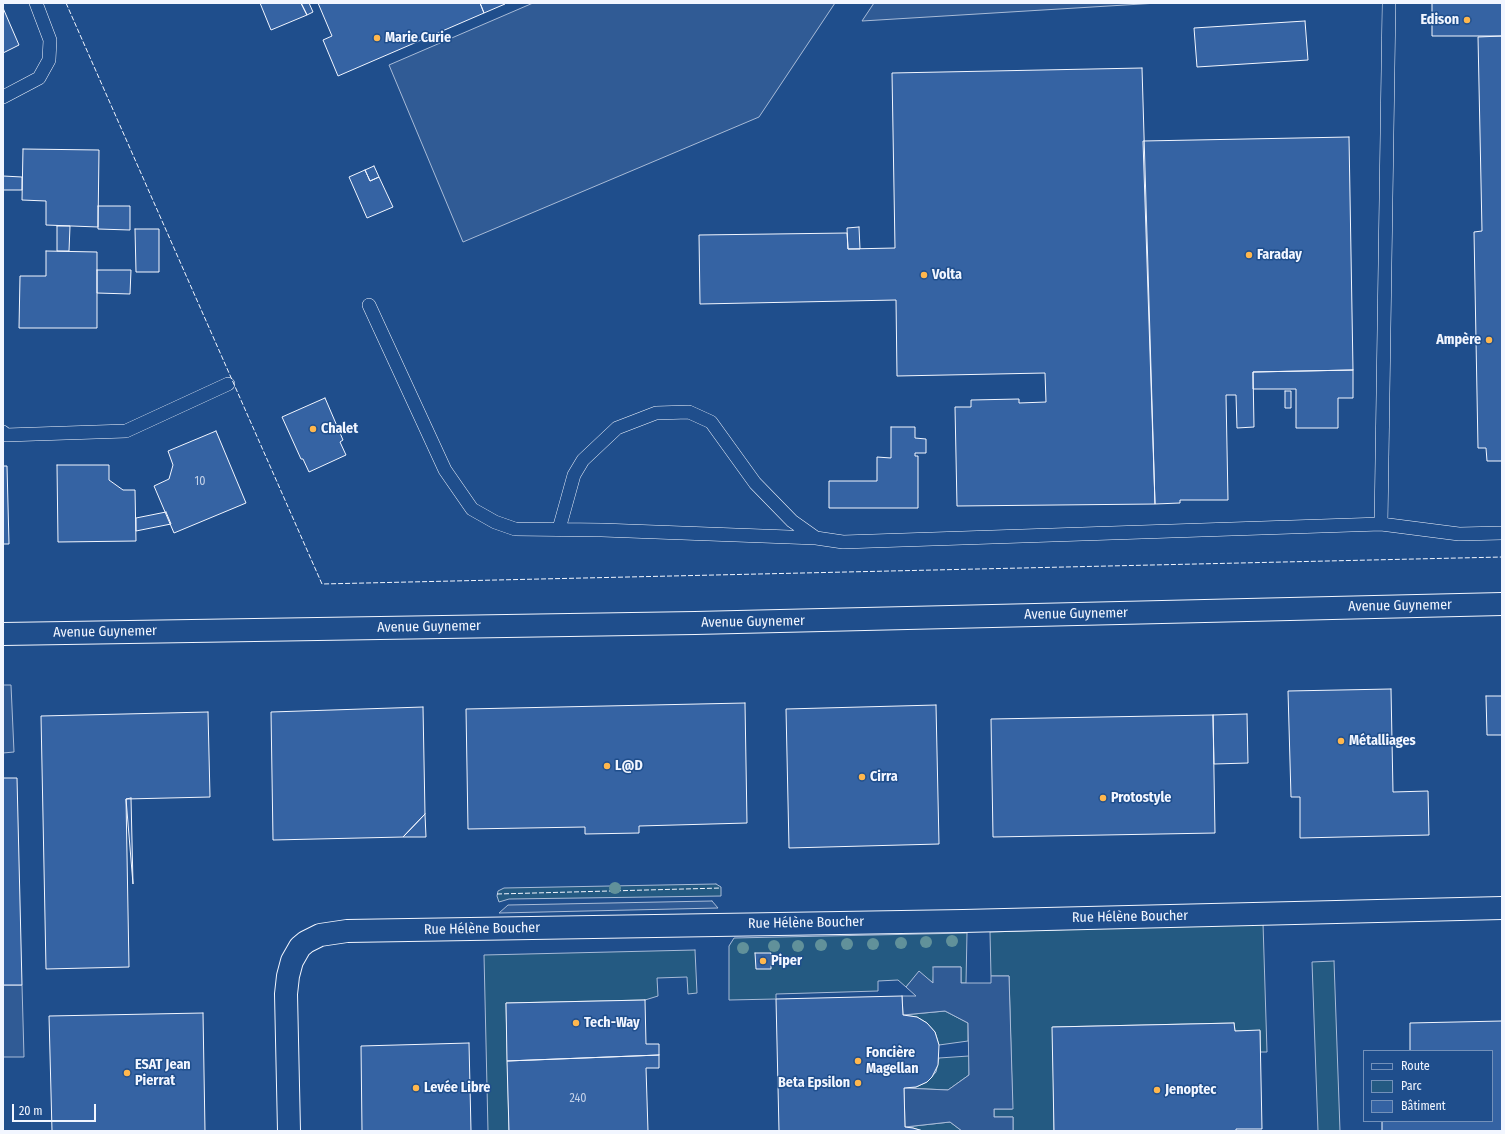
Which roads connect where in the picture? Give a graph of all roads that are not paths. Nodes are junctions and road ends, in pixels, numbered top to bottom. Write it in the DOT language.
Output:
graph roads {
  1 [pos="36,3"];
  2 [pos="1389,3"];
  3 [pos="3,97"];
  4 [pos="369,305"];
  5 [pos="228,384"];
  6 [pos="3,432"];
  7 [pos="1381,524"];
  8 [pos="559,529"];
  9 [pos="1502,533"];
  10 [pos="816,538"];
  11 [pos="1502,604"];
  12 [pos="3,634"];
  13 [pos="1502,908"];
  14 [pos="289,1131"];
  1 -- 3 [label="lane"];
  2 -- 7 [label="lane"];
  4 -- 8 [label="lane"];
  5 -- 6 [label="lane"];
  7 -- 9 [label="lane"];
  7 -- 10 [label="lane"];
  8 -- 10 [label="lane"];
  8 -- 10 [label="lane"];
  11 -- 12 [label="street, Avenue Guynemer"];
  13 -- 14 [label="street, Rue Hélène Boucher"];
}
